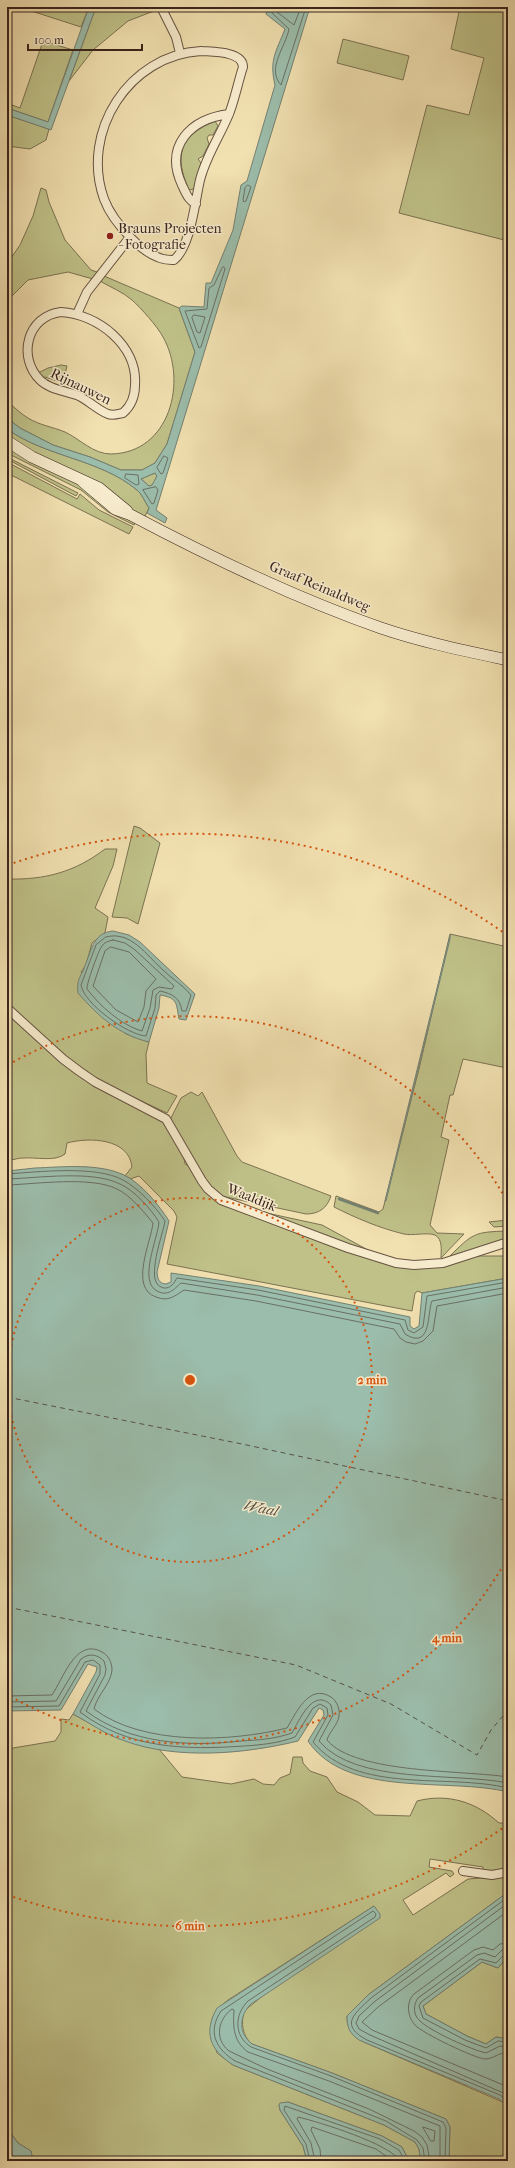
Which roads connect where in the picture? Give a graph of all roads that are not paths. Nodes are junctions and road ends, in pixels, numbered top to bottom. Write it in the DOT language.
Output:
graph roads {
  1 [pos="161,7"];
  2 [pos="180,53"];
  3 [pos="229,114"];
  4 [pos="196,204"];
  5 [pos="130,237"];
  6 [pos="77,314"];
  7 [pos="7,441"];
  8 [pos="508,660"];
  9 [pos="7,1008"];
  10 [pos="508,1242"];
  11 [pos="463,1871"];
  12 [pos="508,1872"];
  1 -- 2 [label="street"];
  2 -- 3 [label="street"];
  2 -- 5 [label="street"];
  3 -- 4 [label="street"];
  3 -- 4 [label="street"];
  4 -- 5 [label="street"];
  5 -- 6 [label="street"];
  6 -- 6 [label="street, Rijnauwen"];
  7 -- 8 [label="main road, Graaf Reinaldweg"];
  9 -- 10 [label="street, Waaldijk"];
  11 -- 12 [label="street"];
}
